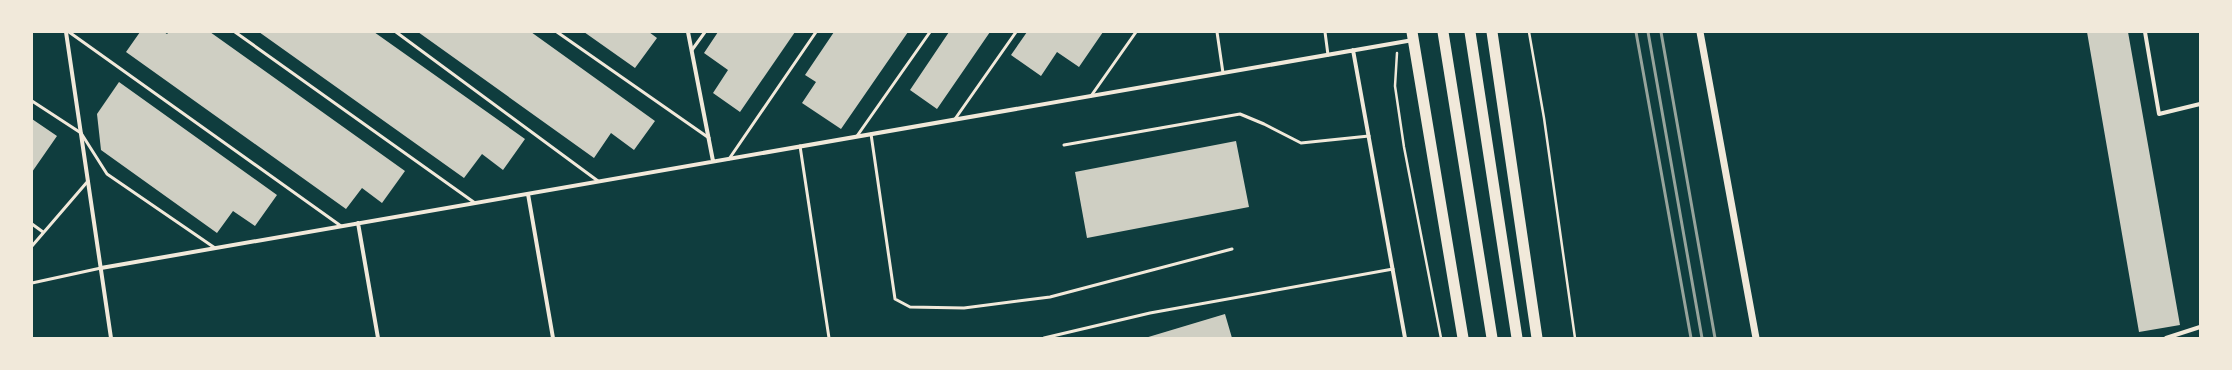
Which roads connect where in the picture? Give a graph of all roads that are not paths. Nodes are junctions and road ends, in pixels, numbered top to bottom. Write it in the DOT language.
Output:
graph roads {
  1 [pos="67,32"];
  2 [pos="235,32"];
  3 [pos="396,32"];
  4 [pos="557,32"];
  5 [pos="688,32"];
  6 [pos="705,32"];
  7 [pos="816,32"];
  8 [pos="930,32"];
  9 [pos="1016,32"];
  10 [pos="1136,32"];
  11 [pos="1217,32"];
  12 [pos="1325,32"];
  13 [pos="1443,32"];
  14 [pos="1470,32"];
  15 [pos="1492,32"];
  16 [pos="1700,32"];
  17 [pos="2145,32"];
  18 [pos="1413,36"];
  19 [pos="692,50"];
  20 [pos="1353,50"];
  21 [pos="1328,55"];
  22 [pos="1223,73"];
  23 [pos="1090,96"];
  24 [pos="32,101"];
  25 [pos="2200,104"];
  26 [pos="955,119"];
  27 [pos="81,133"];
  28 [pos="871,134"];
  29 [pos="857,136"];
  30 [pos="1369,136"];
  31 [pos="709,138"];
  32 [pos="1064,145"];
  33 [pos="800,146"];
  34 [pos="729,159"];
  35 [pos="713,161"];
  36 [pos="88,181"];
  37 [pos="598,182"];
  38 [pos="528,194"];
  39 [pos="475,203"];
  40 [pos="358,223"];
  41 [pos="32,224"];
  42 [pos="341,226"];
  43 [pos="43,232"];
  44 [pos="32,246"];
  45 [pos="215,248"];
  46 [pos="1232,249"];
  47 [pos="101,268"];
  48 [pos="1393,269"];
  49 [pos="32,283"];
  50 [pos="2200,328"];
  51 [pos="111,338"];
  52 [pos="378,338"];
  53 [pos="553,338"];
  54 [pos="829,338"];
  55 [pos="1044,338"];
  56 [pos="1405,338"];
  57 [pos="1463,338"];
  58 [pos="1492,338"];
  59 [pos="1517,338"];
  60 [pos="1536,338"];
  61 [pos="1756,338"];
  62 [pos="2166,338"];
  1 -- 27 [label="street"];
  1 -- 42 [label="lane"];
  2 -- 39 [label="lane"];
  3 -- 37 [label="lane"];
  4 -- 31 [label="lane"];
  5 -- 19 [label="street"];
  6 -- 19 [label="lane"];
  7 -- 34 [label="lane"];
  8 -- 29 [label="lane"];
  9 -- 26 [label="lane"];
  10 -- 23 [label="lane"];
  11 -- 22 [label="lane"];
  12 -- 21 [label="lane"];
  13 -- 58 [label="highway"];
  14 -- 59 [label="highway"];
  15 -- 60 [label="highway"];
  16 -- 61 [label="street"];
  17 -- 25 [label="street"];
  18 -- 20 [label="street"];
  18 -- 57 [label="highway"];
  19 -- 31 [label="street"];
  20 -- 21 [label="street"];
  20 -- 30 [label="street"];
  21 -- 22 [label="street"];
  22 -- 23 [label="street"];
  23 -- 26 [label="street"];
  24 -- 27 [label="lane"];
  26 -- 28 [label="street"];
  27 -- 36 [label="street"];
  27 -- 45 [label="lane"];
  28 -- 29 [label="street"];
  28 -- 46 [label="lane"];
  29 -- 33 [label="street"];
  30 -- 32 [label="lane"];
  30 -- 48 [label="street"];
  31 -- 35 [label="street"];
  33 -- 34 [label="street"];
  33 -- 54 [label="lane"];
  34 -- 35 [label="street"];
  35 -- 37 [label="street"];
  36 -- 43 [label="lane"];
  36 -- 47 [label="street"];
  37 -- 38 [label="street"];
  38 -- 39 [label="street"];
  38 -- 53 [label="street"];
  39 -- 40 [label="street"];
  40 -- 42 [label="street"];
  40 -- 52 [label="street"];
  41 -- 43 [label="lane"];
  42 -- 45 [label="street"];
  43 -- 44 [label="lane"];
  45 -- 47 [label="street"];
  47 -- 49 [label="lane"];
  47 -- 51 [label="street"];
  48 -- 55 [label="lane"];
  48 -- 56 [label="street"];
  50 -- 62 [label="street"];
}
